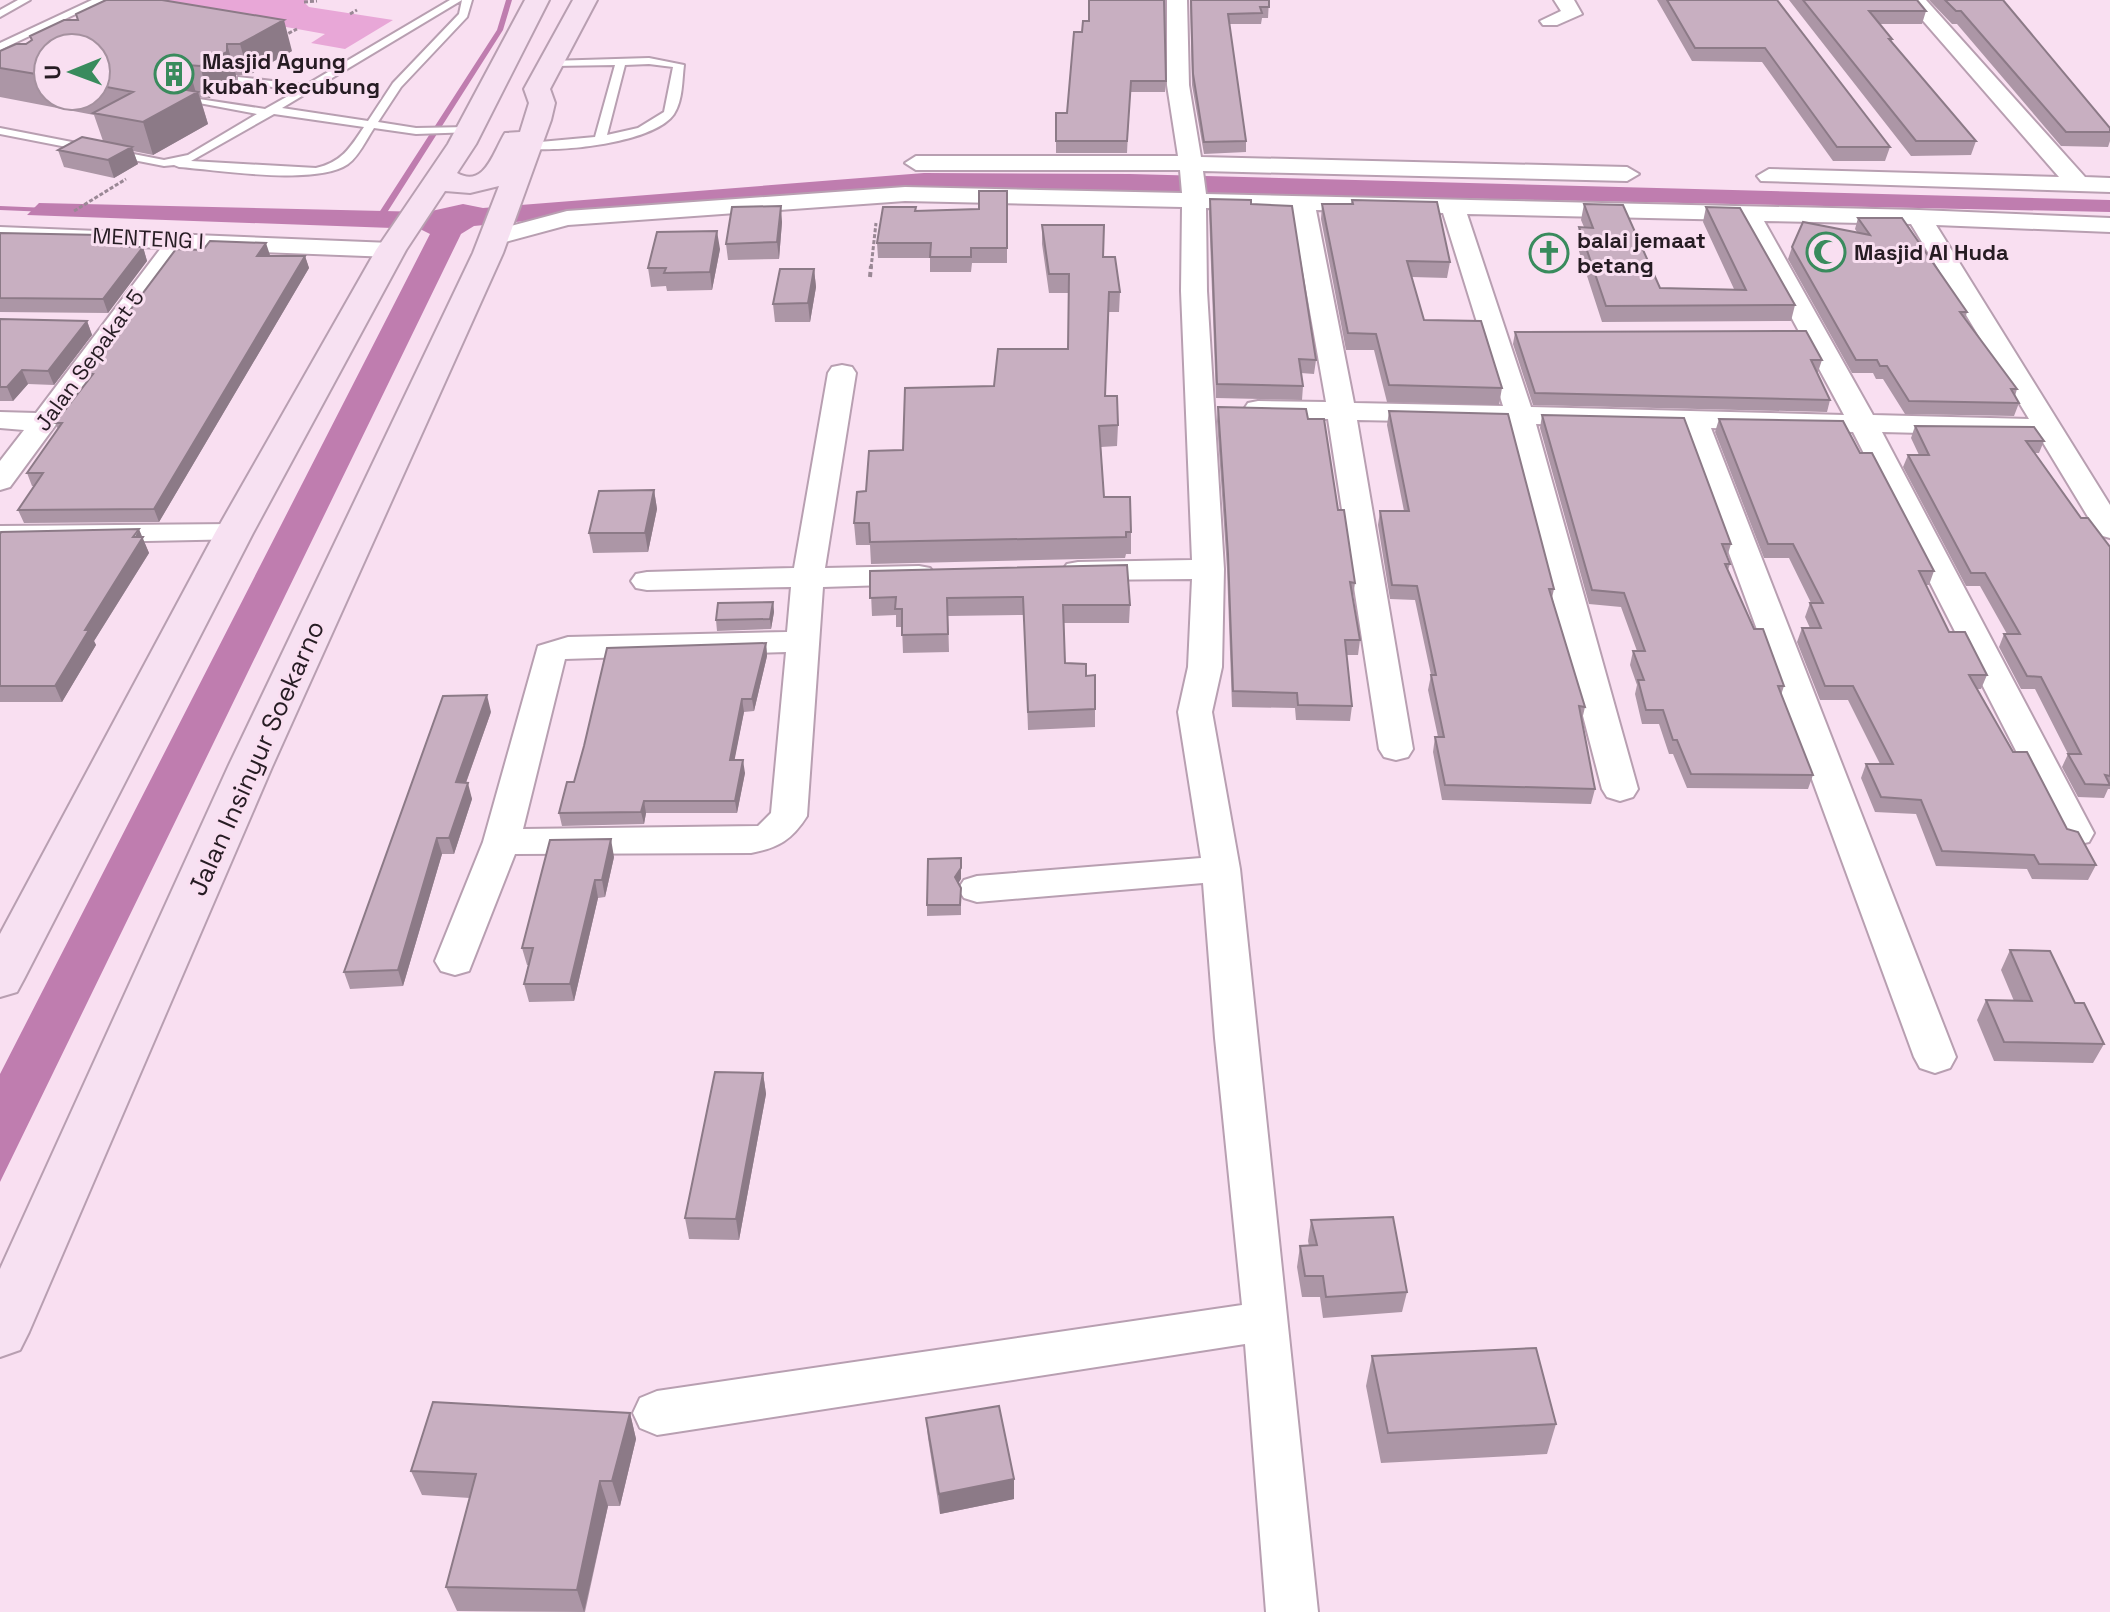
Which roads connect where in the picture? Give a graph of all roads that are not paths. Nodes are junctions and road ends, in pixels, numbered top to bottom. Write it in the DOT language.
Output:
graph roads {
  1 [pos="25,0"];
  2 [pos="100,0"];
  3 [pos="457,0"];
  4 [pos="467,0"];
  5 [pos="1160,0"];
  6 [pos="1177,0"];
  7 [pos="1564,0"];
  8 [pos="1915,0"];
  9 [pos="583,5"];
  10 [pos="535,6"];
  11 [pos="0,14"];
  12 [pos="1550,21"];
  13 [pos="19,38"];
  14 [pos="32,40"];
  15 [pos="0,47"];
  16 [pos="621,61"];
  17 [pos="553,63"];
  18 [pos="242,79"];
  19 [pos="1156,85"];
  20 [pos="308,89"];
  21 [pos="537,89"];
  22 [pos="203,101"];
  23 [pos="270,112"];
  24 [pos="371,125"];
  25 [pos="461,130"];
  26 [pos="0,131"];
  27 [pos="600,139"];
  28 [pos="529,146"];
  29 [pos="1895,155"];
  30 [pos="162,162"];
  31 [pos="916,163"];
  32 [pos="1627,174"];
  33 [pos="440,175"];
  34 [pos="1178,176"];
  35 [pos="1769,176"];
  36 [pos="2078,184"];
  37 [pos="2110,185"];
  38 [pos="1926,202"];
  39 [pos="1303,206"];
  40 [pos="1454,209"];
  41 [pos="499,213"];
  42 [pos="1748,214"];
  43 [pos="406,225"];
  44 [pos="2110,225"];
  45 [pos="0,234"];
  46 [pos="179,240"];
  47 [pos="86,324"];
  48 [pos="114,324"];
  49 [pos="1784,332"];
  50 [pos="1815,332"];
  51 [pos="1493,333"];
  52 [pos="1524,333"];
  53 [pos="842,373"];
  54 [pos="1189,409"];
  55 [pos="1341,410"];
  56 [pos="1519,414"];
  57 [pos="1693,418"];
  58 [pos="0,420"];
  59 [pos="43,422"];
  60 [pos="1863,423"];
  61 [pos="2048,428"];
  62 [pos="0,481"];
  63 [pos="2110,529"];
  64 [pos="234,533"];
  65 [pos="0,535"];
  66 [pos="1196,569"];
  67 [pos="1043,572"];
  68 [pos="949,574"];
  69 [pos="808,577"];
  70 [pos="647,581"];
  71 [pos="803,642"];
  72 [pos="1396,749"];
  73 [pos="1620,789"];
  74 [pos="2076,833"];
  75 [pos="501,842"];
  76 [pos="1221,869"];
  77 [pos="977,889"];
  78 [pos="455,961"];
  79 [pos="0,979"];
  80 [pos="1935,1057"];
  81 [pos="1267,1321"];
  82 [pos="0,1332"];
  83 [pos="657,1413"];
  84 [pos="1292,1612"];
  1 -- 11 [label="lane"];
  2 -- 13 [label="lane"];
  3 -- 20 [label="lane"];
  4 -- 24 [label="lane"];
  5 -- 19 [label="street"];
  6 -- 34 [label="street"];
  7 -- 12 [label="street"];
  8 -- 36 [label="street"];
  9 -- 10 [label="street"];
  9 -- 17 [label="street"];
  10 -- 25 [label="street"];
  13 -- 14 [label="lane"];
  13 -- 15 [label="lane"];
  16 -- 17 [label="lane"];
  16 -- 27 [label="lane"];
  16 -- 27 [label="lane"];
  17 -- 21 [label="street"];
  18 -- 20 [label="lane"];
  20 -- 23 [label="lane"];
  21 -- 28 [label="street, Jalan Insinyur Soekarno"];
  21 -- 33 [label="street"];
  22 -- 23 [label="lane"];
  23 -- 24 [label="lane"];
  23 -- 30 [label="lane"];
  24 -- 25 [label="lane"];
  24 -- 30 [label="lane"];
  25 -- 33 [label="street"];
  26 -- 30 [label="lane"];
  27 -- 28 [label="lane"];
  28 -- 41 [label="street, Jalan Insinyur Soekarno"];
  29 -- 38 [label="street"];
  31 -- 34 [label="street"];
  32 -- 34 [label="street"];
  33 -- 43 [label="street"];
  34 -- 39 [label="street"];
  34 -- 41 [label="street"];
  34 -- 54 [label="street"];
  35 -- 38 [label="street"];
  36 -- 37 [label="street"];
  36 -- 38 [label="street"];
  38 -- 42 [label="street"];
  38 -- 44 [label="street"];
  38 -- 61 [label="street"];
  39 -- 40 [label="street"];
  39 -- 55 [label="street"];
  40 -- 42 [label="street"];
  40 -- 51 [label="street"];
  41 -- 43 [label="street"];
  41 -- 82 [label="street, Jalan Insinyur Soekarno"];
  42 -- 50 [label="street"];
  43 -- 46 [label="street, MENTENG I"];
  43 -- 64 [label="street"];
  45 -- 46 [label="street, MENTENG I"];
  46 -- 48 [label="street, Jalan Sepakat 5"];
  47 -- 48 [label="street"];
  48 -- 59 [label="street, Jalan Sepakat 5"];
  49 -- 50 [label="street"];
  50 -- 60 [label="street"];
  51 -- 52 [label="street"];
  51 -- 56 [label="street"];
  53 -- 69 [label="street"];
  54 -- 55 [label="street"];
  54 -- 66 [label="street"];
  55 -- 56 [label="street"];
  55 -- 72 [label="street"];
  56 -- 57 [label="street"];
  56 -- 73 [label="street"];
  57 -- 60 [label="street"];
  57 -- 80 [label="street"];
  58 -- 59 [label="street"];
  59 -- 62 [label="street, Jalan Sepakat 5"];
  60 -- 61 [label="street"];
  60 -- 74 [label="street"];
  61 -- 63 [label="street"];
  64 -- 65 [label="street"];
  64 -- 79 [label="street"];
  66 -- 67 [label="street"];
  66 -- 76 [label="street"];
  68 -- 69 [label="street"];
  69 -- 70 [label="street"];
  69 -- 71 [label="street"];
  71 -- 75 [label="street"];
  71 -- 75 [label="street"];
  75 -- 78 [label="street"];
  76 -- 77 [label="street"];
  76 -- 81 [label="street"];
  81 -- 83 [label="street"];
  81 -- 84 [label="street"];
}
